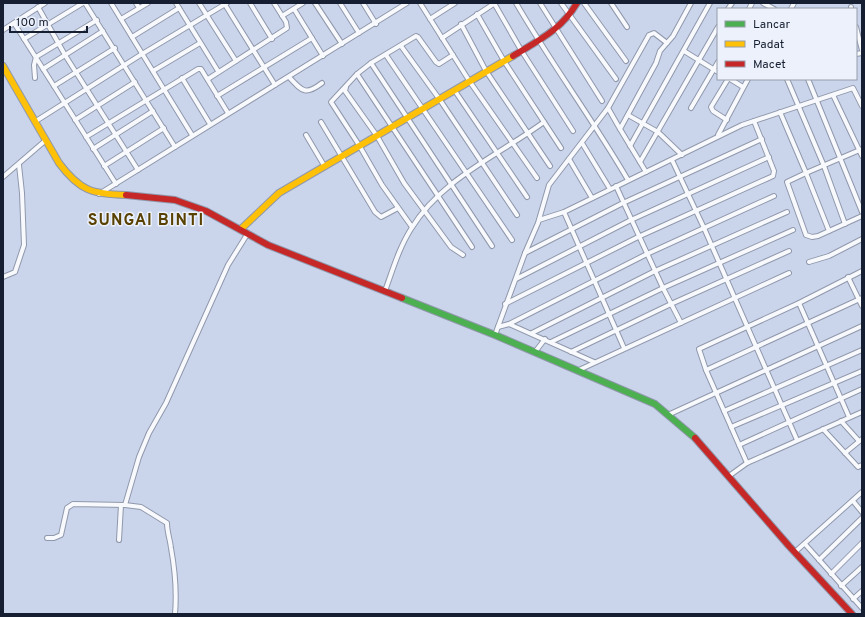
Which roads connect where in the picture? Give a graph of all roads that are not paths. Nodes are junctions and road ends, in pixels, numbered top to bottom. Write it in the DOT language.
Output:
graph roads {
  1 [pos="45,3"];
  2 [pos="84,3"];
  3 [pos="111,3"];
  4 [pos="136,3"];
  5 [pos="148,3"];
  6 [pos="176,3"];
  7 [pos="199,3"];
  8 [pos="225,3"];
  9 [pos="250,3"];
  10 [pos="274,3"];
  11 [pos="303,3"];
  12 [pos="315,3"];
  13 [pos="340,3"];
  14 [pos="363,3"];
  15 [pos="407,3"];
  16 [pos="420,3"];
  17 [pos="455,3"];
  18 [pos="494,3"];
  19 [pos="516,3"];
  20 [pos="540,3"];
  21 [pos="561,3"];
  22 [pos="577,3"];
  23 [pos="584,3"];
  24 [pos="611,3"];
  25 [pos="691,3"];
  26 [pos="710,3"];
  27 [pos="763,3"];
  28 [pos="38,7"];
  29 [pos="771,7"];
  30 [pos="139,8"];
  31 [pos="179,8"];
  32 [pos="294,9"];
  33 [pos="477,14"];
  34 [pos="207,15"];
  35 [pos="282,16"];
  36 [pos="569,17"];
  37 [pos="121,19"];
  38 [pos="430,19"];
  39 [pos="97,20"];
  40 [pos="14,23"];
  41 [pos="47,24"];
  42 [pos="376,24"];
  43 [pos="461,24"];
  44 [pos="189,25"];
  45 [pos="627,27"];
  46 [pos="717,28"];
  47 [pos="3,30"];
  48 [pos="556,30"];
  49 [pos="103,31"];
  50 [pos="857,32"];
  51 [pos="360,33"];
  52 [pos="132,37"];
  53 [pos="312,38"];
  54 [pos="442,38"];
  55 [pos="24,39"];
  56 [pos="272,39"];
  57 [pos="538,41"];
  58 [pos="667,42"];
  59 [pos="58,43"];
  60 [pos="200,43"];
  61 [pos="342,44"];
  62 [pos="401,46"];
  63 [pos="115,48"];
  64 [pos="254,50"];
  65 [pos="522,50"];
  66 [pos="684,51"];
  67 [pos="862,51"];
  68 [pos="142,54"];
  69 [pos="65,55"];
  70 [pos="386,55"];
  71 [pos="453,55"];
  72 [pos="323,56"];
  73 [pos="36,57"];
  74 [pos="698,60"];
  75 [pos="236,61"];
  76 [pos="504,61"];
  77 [pos="626,61"];
  78 [pos="371,63"];
  79 [pos="3,66"];
  80 [pos="125,66"];
  81 [pos="264,66"];
  82 [pos="43,69"];
  83 [pos="153,71"];
  84 [pos="218,71"];
  85 [pos="486,71"];
  86 [pos="716,71"];
  87 [pos="77,72"];
  88 [pos="357,74"];
  89 [pos="289,77"];
  90 [pos="35,78"];
  91 [pos="182,78"];
  92 [pos="208,79"];
  93 [pos="616,79"];
  94 [pos="728,80"];
  95 [pos="731,80"];
  96 [pos="747,80"];
  97 [pos="787,80"];
  98 [pos="808,80"];
  99 [pos="135,82"];
  100 [pos="470,82"];
  101 [pos="322,84"];
  102 [pos="275,85"];
  103 [pos="54,86"];
  104 [pos="346,86"];
  105 [pos="743,87"];
  106 [pos="88,89"];
  107 [pos="164,89"];
  108 [pos="454,91"];
  109 [pos="833,95"];
  110 [pos="217,96"];
  111 [pos="146,99"];
  112 [pos="440,100"];
  113 [pos="602,100"];
  114 [pos="817,100"];
  115 [pos="64,104"];
  116 [pos="98,106"];
  117 [pos="798,106"];
  118 [pos="862,106"];
  119 [pos="608,108"];
  120 [pos="691,108"];
  121 [pos="423,110"];
  122 [pos="153,111"];
  123 [pos="780,112"];
  124 [pos="228,113"];
  125 [pos="628,115"];
  126 [pos="406,118"];
  127 [pos="74,120"];
  128 [pos="727,120"];
  129 [pos="36,121"];
  130 [pos="754,121"];
  131 [pos="321,122"];
  132 [pos="544,122"];
  133 [pos="109,123"];
  134 [pos="643,123"];
  135 [pos="210,124"];
  136 [pos="596,126"];
  137 [pos="392,127"];
  138 [pos="164,128"];
  139 [pos="620,129"];
  140 [pos="573,131"];
  141 [pos="658,132"];
  142 [pos="115,134"];
  143 [pos="529,134"];
  144 [pos="192,135"];
  145 [pos="306,135"];
  146 [pos="718,135"];
  147 [pos="377,136"];
  148 [pos="86,137"];
  149 [pos="762,139"];
  150 [pos="46,140"];
  151 [pos="513,143"];
  152 [pos="582,143"];
  153 [pos="359,145"];
  154 [pos="630,146"];
  155 [pos="175,147"];
  156 [pos="561,148"];
  157 [pos="93,149"];
  158 [pos="861,150"];
  159 [pos="126,152"];
  160 [pos="497,152"];
  161 [pos="682,155"];
  162 [pos="862,156"];
  163 [pos="342,157"];
  164 [pos="769,157"];
  165 [pos="841,158"];
  166 [pos="568,159"];
  167 [pos="672,160"];
  168 [pos="640,162"];
  169 [pos="483,164"];
  170 [pos="19,165"];
  171 [pos="104,166"];
  172 [pos="550,166"];
  173 [pos="824,166"];
  174 [pos="325,167"];
  175 [pos="138,170"];
  176 [pos="646,172"];
  177 [pos="806,173"];
  178 [pos="466,174"];
  179 [pos="3,177"];
  180 [pos="680,177"];
  181 [pos="537,178"];
  182 [pos="628,180"];
  183 [pos="116,184"];
  184 [pos="451,185"];
  185 [pos="616,186"];
  186 [pos="610,189"];
  187 [pos="688,193"];
  188 [pos="99,194"];
  189 [pos="527,196"];
  190 [pos="774,196"];
  191 [pos="437,197"];
  192 [pos="592,198"];
  193 [pos="623,203"];
  194 [pos="398,208"];
  195 [pos="424,210"];
  196 [pos="696,210"];
  197 [pos="564,212"];
  198 [pos="786,212"];
  199 [pos="862,212"];
  200 [pos="517,215"];
  201 [pos="862,216"];
  202 [pos="539,220"];
  203 [pos="631,220"];
  204 [pos="845,224"];
  205 [pos="412,227"];
  206 [pos="704,228"];
  207 [pos="241,229"];
  208 [pos="793,230"];
  209 [pos="572,231"];
  210 [pos="829,231"];
  211 [pos="248,233"];
  212 [pos="638,237"];
  213 [pos="862,239"];
  214 [pos="512,240"];
  215 [pos="712,245"];
  216 [pos="492,246"];
  217 [pos="472,247"];
  218 [pos="579,248"];
  219 [pos="789,251"];
  220 [pos="525,253"];
  221 [pos="647,254"];
  222 [pos="463,255"];
  223 [pos="809,262"];
  224 [pos="720,263"];
  225 [pos="586,264"];
  226 [pos="655,271"];
  227 [pos="862,271"];
  228 [pos="789,273"];
  229 [pos="3,277"];
  230 [pos="848,277"];
  231 [pos="515,279"];
  232 [pos="727,279"];
  233 [pos="594,281"];
  234 [pos="663,288"];
  235 [pos="385,291"];
  236 [pos="601,298"];
  237 [pos="736,298"];
  238 [pos="861,299"];
  239 [pos="799,303"];
  240 [pos="505,304"];
  241 [pos="671,304"];
  242 [pos="862,306"];
  243 [pos="608,314"];
  244 [pos="681,323"];
  245 [pos="807,323"];
  246 [pos="509,324"];
  247 [pos="748,326"];
  248 [pos="862,326"];
  249 [pos="498,328"];
  250 [pos="616,330"];
  251 [pos="532,333"];
  252 [pos="495,334"];
  253 [pos="545,339"];
  254 [pos="551,342"];
  255 [pos="817,345"];
  256 [pos="757,347"];
  257 [pos="624,348"];
  258 [pos="862,350"];
  259 [pos="535,352"];
  260 [pos="570,352"];
  261 [pos="594,362"];
  262 [pos="826,366"];
  263 [pos="768,369"];
  264 [pos="579,370"];
  265 [pos="706,370"];
  266 [pos="862,371"];
  267 [pos="833,384"];
  268 [pos="776,388"];
  269 [pos="862,389"];
  270 [pos="715,391"];
  271 [pos="841,399"];
  272 [pos="783,405"];
  273 [pos="724,411"];
  274 [pos="670,414"];
  275 [pos="861,414"];
  276 [pos="849,417"];
  277 [pos="841,421"];
  278 [pos="790,422"];
  279 [pos="731,428"];
  280 [pos="823,429"];
  281 [pos="797,440"];
  282 [pos="861,440"];
  283 [pos="739,445"];
  284 [pos="845,453"];
  285 [pos="747,463"];
  286 [pos="862,465"];
  287 [pos="729,476"];
  288 [pos="862,492"];
  289 [pos="853,501"];
  290 [pos="123,505"];
  291 [pos="862,512"];
  292 [pos="862,518"];
  293 [pos="47,538"];
  294 [pos="119,540"];
  295 [pos="862,543"];
  296 [pos="805,544"];
  297 [pos="795,552"];
  298 [pos="819,560"];
  299 [pos="862,567"];
  300 [pos="831,574"];
  301 [pos="841,586"];
  302 [pos="862,591"];
  303 [pos="853,599"];
  304 [pos="862,608"];
  305 [pos="175,614"];
  306 [pos="852,614"];
  1 -- 28 [label="street"];
  2 -- 39 [label="street"];
  2 -- 41 [label="street"];
  3 -- 37 [label="street"];
  4 -- 30 [label="street"];
  5 -- 30 [label="street"];
  6 -- 31 [label="street"];
  7 -- 34 [label="street"];
  8 -- 34 [label="street"];
  8 -- 64 [label="street"];
  9 -- 56 [label="street"];
  10 -- 35 [label="street"];
  11 -- 32 [label="street"];
  12 -- 61 [label="street"];
  13 -- 51 [label="street"];
  14 -- 42 [label="street"];
  15 -- 42 [label="street"];
  16 -- 38 [label="street"];
  17 -- 38 [label="street"];
  18 -- 33 [label="street"];
  18 -- 65 [label="street"];
  19 -- 57 [label="street"];
  20 -- 48 [label="street"];
  21 -- 36 [label="street"];
  22 -- 36 [label="street"];
  23 -- 77 [label="street"];
  24 -- 45 [label="street"];
  25 -- 58 [label="street"];
  26 -- 66 [label="street"];
  27 -- 29 [label="street"];
  28 -- 40 [label="street"];
  28 -- 41 [label="street"];
  30 -- 37 [label="street"];
  31 -- 44 [label="street"];
  31 -- 52 [label="street"];
  32 -- 35 [label="street"];
  32 -- 53 [label="street"];
  33 -- 43 [label="street"];
  33 -- 76 [label="street"];
  34 -- 44 [label="street"];
  34 -- 75 [label="street"];
  35 -- 56 [label="street"];
  36 -- 48 [label="street"];
  36 -- 93 [label="street"];
  37 -- 52 [label="street"];
  38 -- 54 [label="street"];
  39 -- 49 [label="street"];
  39 -- 59 [label="street"];
  40 -- 47 [label="street"];
  40 -- 55 [label="street"];
  41 -- 55 [label="street"];
  41 -- 59 [label="street"];
  42 -- 51 [label="street"];
  43 -- 54 [label="street"];
  43 -- 85 [label="street"];
  44 -- 60 [label="street"];
  44 -- 68 [label="street"];
  46 -- 74 [label="street"];
  48 -- 57 [label="street"];
  48 -- 113 [label="street"];
  49 -- 63 [label="street"];
  49 -- 69 [label="street"];
  50 -- 67 [label="street"];
  51 -- 61 [label="street"];
  52 -- 68 [label="street"];
  53 -- 72 [label="street"];
  53 -- 81 [label="street"];
  54 -- 71 [label="street"];
  55 -- 73 [label="street"];
  56 -- 64 [label="street"];
  57 -- 65 [label="street"];
  57 -- 136 [label="street"];
  58 -- 119 [label="street"];
  58 -- 125 [label="street"];
  59 -- 69 [label="street"];
  59 -- 73 [label="street"];
  60 -- 83 [label="street"];
  60 -- 84 [label="street"];
  61 -- 72 [label="street"];
  62 -- 70 [label="street"];
  62 -- 71 [label="street"];
  62 -- 112 [label="street"];
  63 -- 80 [label="street"];
  63 -- 87 [label="street"];
  64 -- 75 [label="street"];
  64 -- 81 [label="street"];
  65 -- 76 [label="street"];
  65 -- 140 [label="street"];
  66 -- 74 [label="street"];
  66 -- 134 [label="street"];
  68 -- 80 [label="street"];
  68 -- 83 [label="street"];
  69 -- 82 [label="street"];
  69 -- 87 [label="street"];
  70 -- 78 [label="street"];
  70 -- 121 [label="street"];
  71 -- 100 [label="street"];
  72 -- 89 [label="street"];
  73 -- 82 [label="street"];
  73 -- 90 [label="street"];
  74 -- 86 [label="street"];
  74 -- 141 [label="street"];
  75 -- 84 [label="street"];
  76 -- 85 [label="street"];
  76 -- 132 [label="street"];
  78 -- 88 [label="street"];
  78 -- 126 [label="street"];
  79 -- 129 [label="street"];
  80 -- 99 [label="street"];
  80 -- 106 [label="street"];
  81 -- 102 [label="street"];
  81 -- 110 [label="street"];
  82 -- 103 [label="street"];
  83 -- 107 [label="street"];
  84 -- 92 [label="street"];
  85 -- 100 [label="street"];
  85 -- 143 [label="street"];
  86 -- 120 [label="street"];
  87 -- 103 [label="street"];
  87 -- 106 [label="street"];
  88 -- 104 [label="street"];
  88 -- 137 [label="street"];
  89 -- 101 [label="street"];
  89 -- 102 [label="street"];
  91 -- 92 [label="street"];
  91 -- 107 [label="street"];
  91 -- 135 [label="street"];
  92 -- 110 [label="street"];
  94 -- 128 [label="street"];
  95 -- 105 [label="street"];
  96 -- 105 [label="street"];
  97 -- 117 [label="street"];
  98 -- 114 [label="street"];
  99 -- 111 [label="street"];
  99 -- 116 [label="street"];
  100 -- 108 [label="street"];
  100 -- 151 [label="street"];
  102 -- 124 [label="street"];
  103 -- 115 [label="street"];
  104 -- 147 [label="street"];
  104 -- 153 [label="street"];
  105 -- 128 [label="street"];
  106 -- 115 [label="street"];
  106 -- 116 [label="street"];
  107 -- 111 [label="street"];
  107 -- 144 [label="street"];
  108 -- 112 [label="street"];
  108 -- 160 [label="street"];
  109 -- 114 [label="street"];
  109 -- 118 [label="street"];
  109 -- 158 [label="street"];
  110 -- 124 [label="street"];
  111 -- 122 [label="street"];
  111 -- 133 [label="street"];
  112 -- 121 [label="street"];
  112 -- 169 [label="street"];
  114 -- 117 [label="street"];
  114 -- 165 [label="street"];
  115 -- 127 [label="street"];
  115 -- 129 [label="street"];
  116 -- 127 [label="street"];
  116 -- 133 [label="street"];
  117 -- 123 [label="street"];
  117 -- 173 [label="street"];
  119 -- 136 [label="street"];
  119 -- 139 [label="street"];
  121 -- 126 [label="street"];
  121 -- 178 [label="street"];
  122 -- 138 [label="street"];
  122 -- 142 [label="street"];
  123 -- 130 [label="street"];
  123 -- 177 [label="street"];
  124 -- 135 [label="street"];
  125 -- 134 [label="street"];
  125 -- 139 [label="street"];
  126 -- 137 [label="street"];
  126 -- 184 [label="street"];
  127 -- 148 [label="street"];
  128 -- 146 [label="street"];
  129 -- 150 [label="street"];
  130 -- 146 [label="street"];
  130 -- 149 [label="street"];
  131 -- 163 [label="street"];
  132 -- 143 [label="street"];
  132 -- 156 [label="street"];
  133 -- 142 [label="street"];
  133 -- 148 [label="street"];
  134 -- 141 [label="street"];
  134 -- 154 [label="street"];
  135 -- 144 [label="street"];
  136 -- 152 [label="street"];
  136 -- 182 [label="street"];
  137 -- 147 [label="street"];
  137 -- 191 [label="street"];
  138 -- 155 [label="street"];
  138 -- 159 [label="street"];
  139 -- 154 [label="street"];
  141 -- 161 [label="street"];
  141 -- 168 [label="street"];
  142 -- 157 [label="street"];
  142 -- 159 [label="street"];
  143 -- 151 [label="street"];
  143 -- 172 [label="street"];
  144 -- 155 [label="street"];
  145 -- 174 [label="street"];
  146 -- 161 [label="street"];
  147 -- 153 [label="street"];
  147 -- 195 [label="street"];
  148 -- 157 [label="street"];
  149 -- 164 [label="street"];
  149 -- 180 [label="street"];
  150 -- 170 [label="street"];
  150 -- 188 [label="street"];
  151 -- 160 [label="street"];
  151 -- 181 [label="street"];
  152 -- 166 [label="street"];
  152 -- 186 [label="street"];
  153 -- 163 [label="street"];
  153 -- 194 [label="street"];
  154 -- 168 [label="street"];
  155 -- 175 [label="street"];
  157 -- 171 [label="street"];
  158 -- 162 [label="street"];
  158 -- 165 [label="street"];
  159 -- 171 [label="street"];
  159 -- 175 [label="street"];
  160 -- 169 [label="street"];
  160 -- 189 [label="street"];
  161 -- 167 [label="street"];
  163 -- 174 [label="street"];
  163 -- 194 [label="street"];
  164 -- 187 [label="street"];
  164 -- 196 [label="street"];
  165 -- 173 [label="street"];
  165 -- 199 [label="street"];
  166 -- 192 [label="street"];
  166 -- 202 [label="street"];
  167 -- 176 [label="street"];
  167 -- 180 [label="street"];
  168 -- 176 [label="street"];
  169 -- 178 [label="street"];
  169 -- 200 [label="street"];
  170 -- 179 [label="street"];
  170 -- 229 [label="street"];
  171 -- 183 [label="street"];
  173 -- 177 [label="street"];
  173 -- 204 [label="street"];
  174 -- 207 [label="street"];
  175 -- 183 [label="street"];
  176 -- 182 [label="street"];
  177 -- 210 [label="street"];
  177 -- 210 [label="street"];
  178 -- 184 [label="street"];
  178 -- 214 [label="street"];
  180 -- 187 [label="street"];
  180 -- 193 [label="street"];
  182 -- 185 [label="street"];
  183 -- 188 [label="street"];
  184 -- 191 [label="street"];
  184 -- 216 [label="street"];
  185 -- 186 [label="street"];
  185 -- 193 [label="street"];
  186 -- 192 [label="street"];
  187 -- 196 [label="street"];
  187 -- 203 [label="street"];
  188 -- 207 [label="street"];
  190 -- 206 [label="street"];
  191 -- 195 [label="street"];
  191 -- 217 [label="street"];
  192 -- 197 [label="street"];
  193 -- 203 [label="street"];
  193 -- 209 [label="street"];
  194 -- 205 [label="street"];
  195 -- 205 [label="street"];
  195 -- 222 [label="street"];
  196 -- 206 [label="street"];
  196 -- 212 [label="street"];
  197 -- 202 [label="street"];
  197 -- 209 [label="street"];
  198 -- 215 [label="street"];
  201 -- 204 [label="street"];
  202 -- 220 [label="street"];
  203 -- 212 [label="street"];
  203 -- 218 [label="street"];
  204 -- 210 [label="street"];
  205 -- 235 [label="street"];
  206 -- 215 [label="street"];
  206 -- 221 [label="street"];
  207 -- 211 [label="street"];
  208 -- 224 [label="street"];
  209 -- 218 [label="street"];
  209 -- 220 [label="street"];
  211 -- 235 [label="street"];
  211 -- 290 [label="street"];
  212 -- 221 [label="street"];
  212 -- 225 [label="street"];
  213 -- 223 [label="street"];
  215 -- 224 [label="street"];
  215 -- 226 [label="street"];
  218 -- 225 [label="street"];
  218 -- 231 [label="street"];
  219 -- 232 [label="street"];
  220 -- 231 [label="street"];
  221 -- 226 [label="street"];
  221 -- 233 [label="street"];
  224 -- 232 [label="street"];
  224 -- 234 [label="street"];
  225 -- 233 [label="street"];
  225 -- 240 [label="street"];
  226 -- 234 [label="street"];
  226 -- 236 [label="street"];
  227 -- 230 [label="street"];
  228 -- 237 [label="street"];
  230 -- 238 [label="street"];
  230 -- 239 [label="street"];
  231 -- 240 [label="street"];
  232 -- 237 [label="street"];
  232 -- 241 [label="street"];
  233 -- 236 [label="street"];
  233 -- 246 [label="street"];
  234 -- 241 [label="street"];
  234 -- 243 [label="street"];
  235 -- 252 [label="street"];
  236 -- 243 [label="street"];
  236 -- 251 [label="street"];
  237 -- 244 [label="street"];
  237 -- 247 [label="street"];
  238 -- 242 [label="street"];
  238 -- 245 [label="street"];
  239 -- 245 [label="street"];
  239 -- 247 [label="street"];
  240 -- 249 [label="street"];
  241 -- 244 [label="street"];
  241 -- 250 [label="street"];
  243 -- 250 [label="street"];
  243 -- 254 [label="street"];
  244 -- 257 [label="street"];
  245 -- 255 [label="street"];
  245 -- 256 [label="street"];
  246 -- 249 [label="street"];
  246 -- 251 [label="street"];
  247 -- 256 [label="street"];
  247 -- 265 [label="street"];
  248 -- 255 [label="street"];
  249 -- 252 [label="street"];
  250 -- 257 [label="street"];
  250 -- 260 [label="street"];
  251 -- 253 [label="street"];
  252 -- 259 [label="street"];
  253 -- 254 [label="street"];
  253 -- 259 [label="street"];
  254 -- 260 [label="street"];
  255 -- 262 [label="street"];
  255 -- 263 [label="street"];
  256 -- 263 [label="street"];
  256 -- 265 [label="street"];
  257 -- 261 [label="street"];
  258 -- 262 [label="street"];
  259 -- 264 [label="street"];
  260 -- 261 [label="street"];
  261 -- 264 [label="street"];
  262 -- 267 [label="street"];
  262 -- 268 [label="street"];
  263 -- 268 [label="street"];
  263 -- 270 [label="street"];
  264 -- 274 [label="street"];
  265 -- 270 [label="street"];
  266 -- 267 [label="street"];
  267 -- 271 [label="street"];
  267 -- 272 [label="street"];
  268 -- 272 [label="street"];
  268 -- 273 [label="street"];
  269 -- 271 [label="street"];
  270 -- 273 [label="street"];
  270 -- 274 [label="street"];
  271 -- 276 [label="street"];
  271 -- 278 [label="street"];
  272 -- 278 [label="street"];
  272 -- 279 [label="street"];
  273 -- 279 [label="street"];
  274 -- 287 [label="street"];
  275 -- 276 [label="street"];
  276 -- 277 [label="street"];
  277 -- 280 [label="street"];
  277 -- 282 [label="street"];
  278 -- 281 [label="street"];
  278 -- 283 [label="street"];
  279 -- 283 [label="street"];
  280 -- 281 [label="street"];
  280 -- 284 [label="street"];
  281 -- 285 [label="street"];
  282 -- 284 [label="street"];
  283 -- 285 [label="street"];
  284 -- 286 [label="street"];
  285 -- 287 [label="street"];
  287 -- 297 [label="street"];
  288 -- 289 [label="street"];
  289 -- 291 [label="street"];
  289 -- 296 [label="street"];
  290 -- 293 [label="street"];
  290 -- 294 [label="street"];
  290 -- 305 [label="street"];
  292 -- 298 [label="street"];
  295 -- 300 [label="street"];
  296 -- 297 [label="street"];
  296 -- 298 [label="street"];
  297 -- 306 [label="street"];
  298 -- 300 [label="street"];
  299 -- 301 [label="street"];
  300 -- 301 [label="street"];
  301 -- 303 [label="street"];
  302 -- 303 [label="street"];
  303 -- 304 [label="street"];
}
